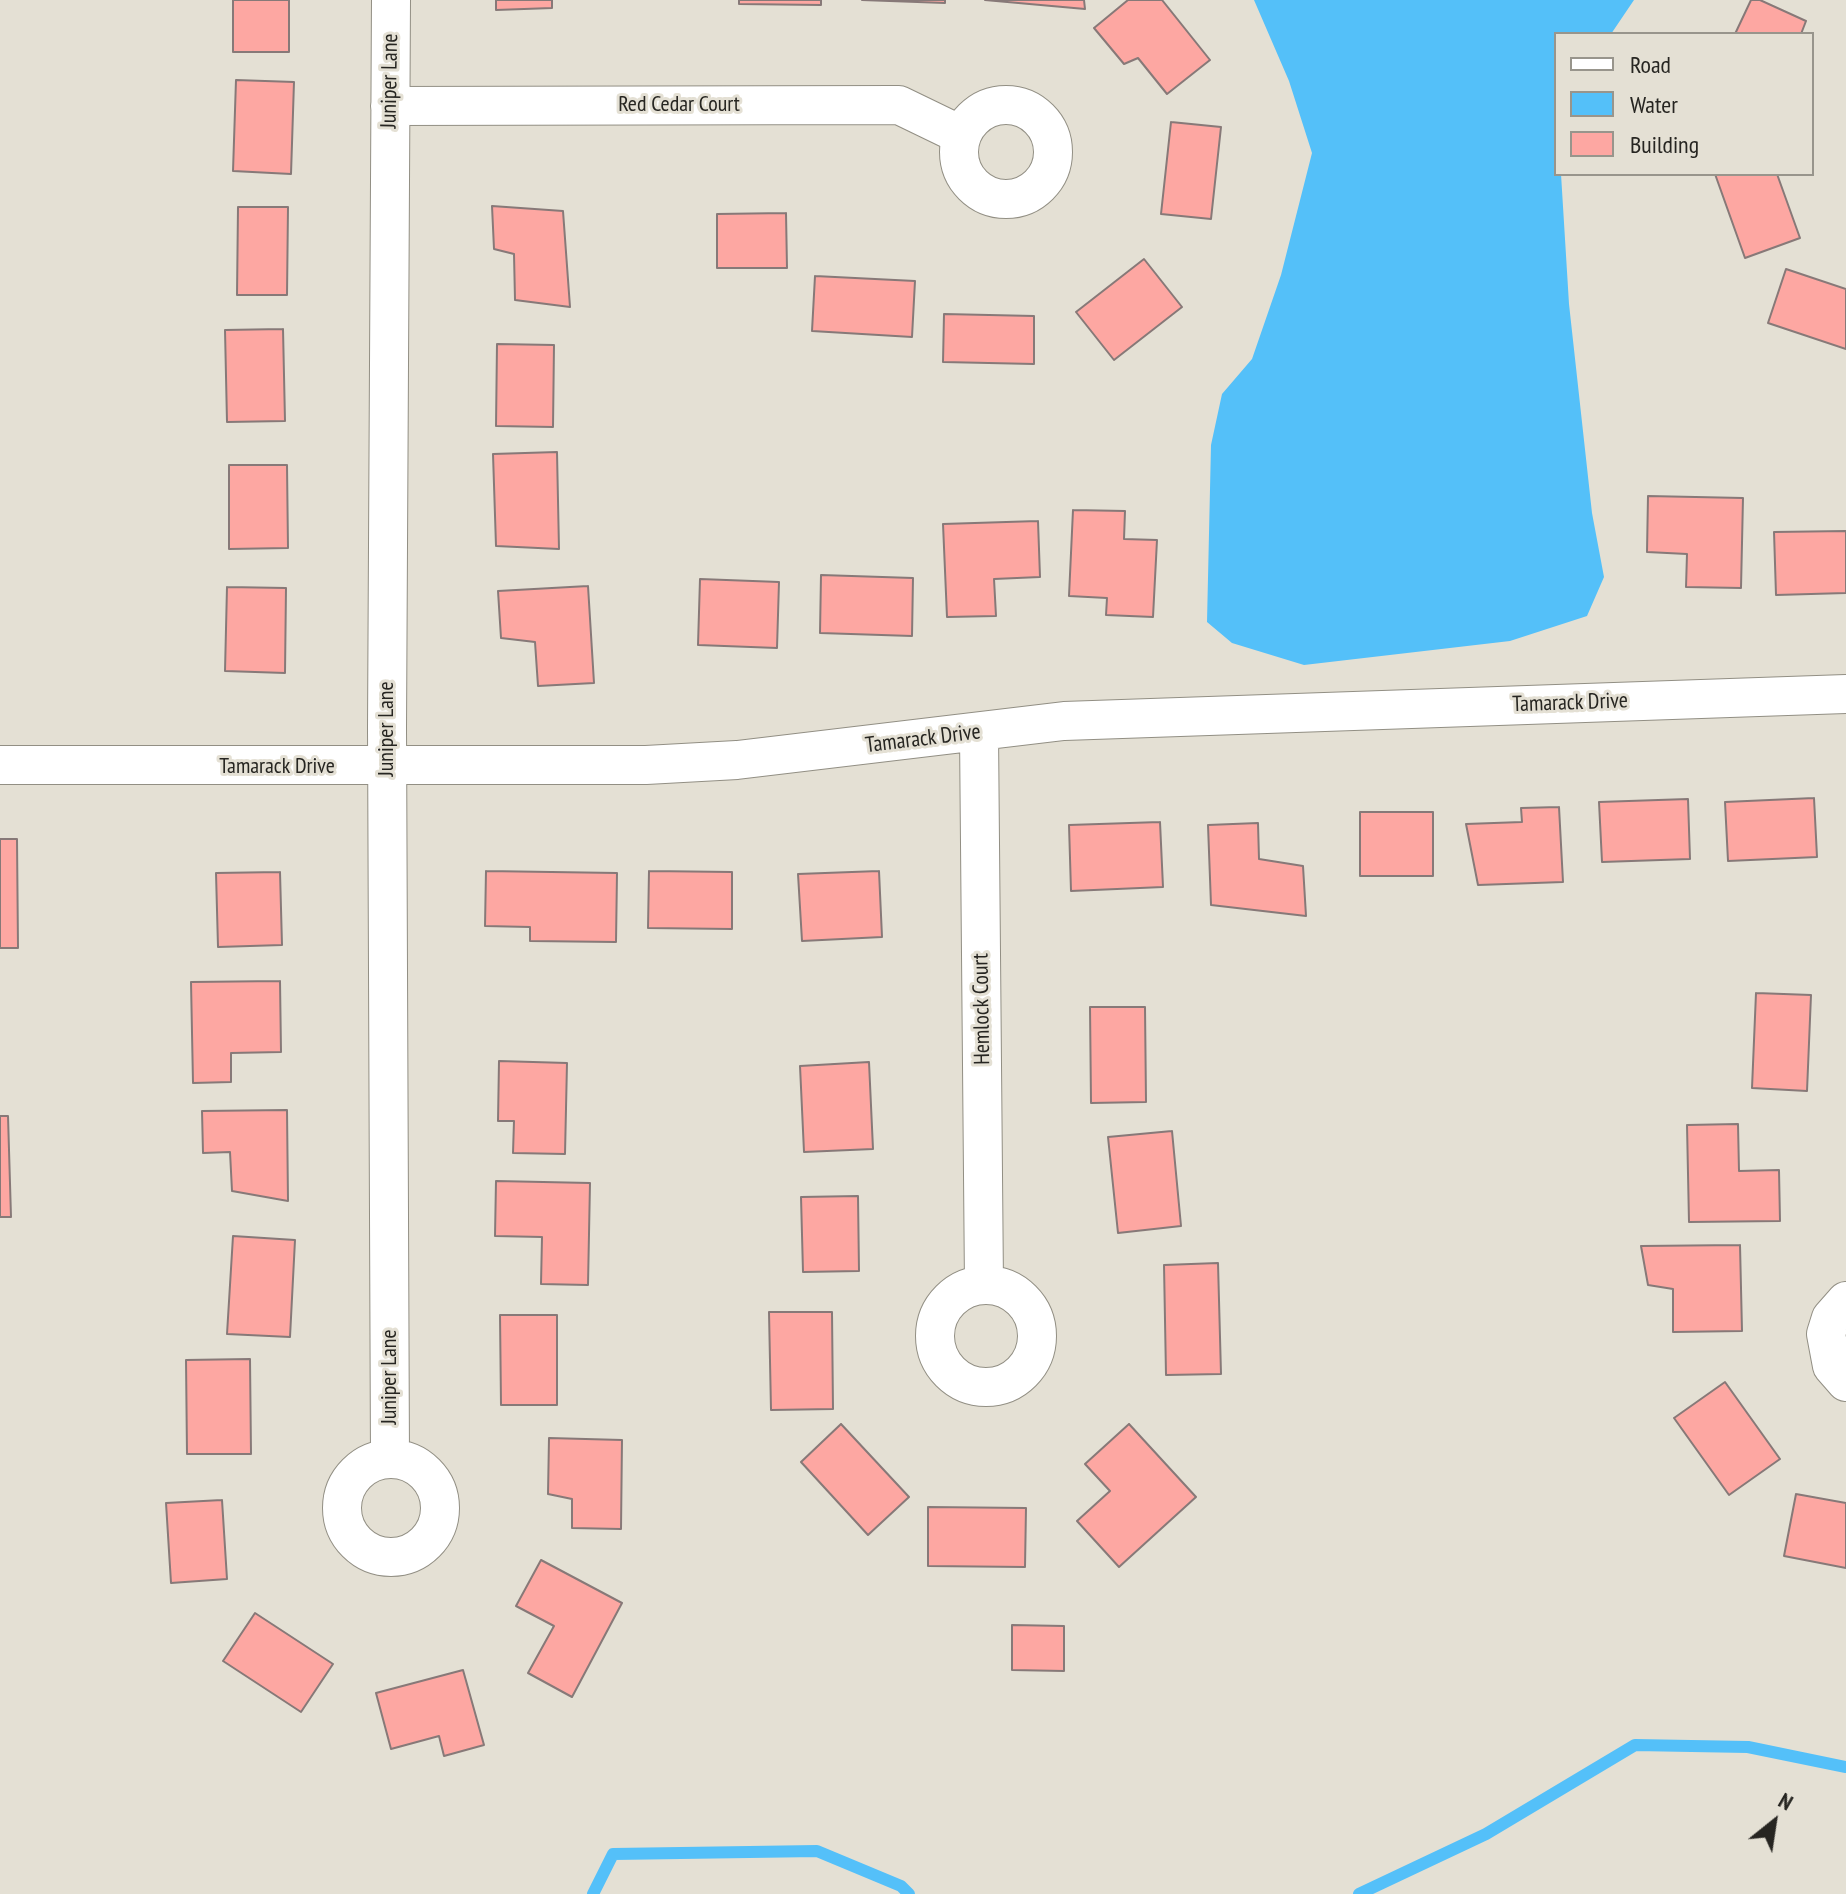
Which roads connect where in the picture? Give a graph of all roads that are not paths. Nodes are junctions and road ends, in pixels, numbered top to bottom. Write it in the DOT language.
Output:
graph roads {
  1 [pos="391,0"];
  2 [pos="390,106"];
  3 [pos="961,135"];
  4 [pos="1846,694"];
  5 [pos="979,733"];
  6 [pos="0,765"];
  7 [pos="387,768"];
  8 [pos="984,1285"];
  9 [pos="1846,1301"];
  10 [pos="1846,1382"];
  11 [pos="390,1458"];
  1 -- 2 [label="street, Juniper Lane"];
  2 -- 3 [label="street, Red Cedar Court"];
  2 -- 7 [label="street, Juniper Lane"];
  4 -- 5 [label="street, Tamarack Drive"];
  5 -- 7 [label="street, Tamarack Drive"];
  5 -- 8 [label="street, Hemlock Court"];
  6 -- 7 [label="street, Tamarack Drive"];
  7 -- 11 [label="street, Juniper Lane"];
  9 -- 10 [label="street"];
}
